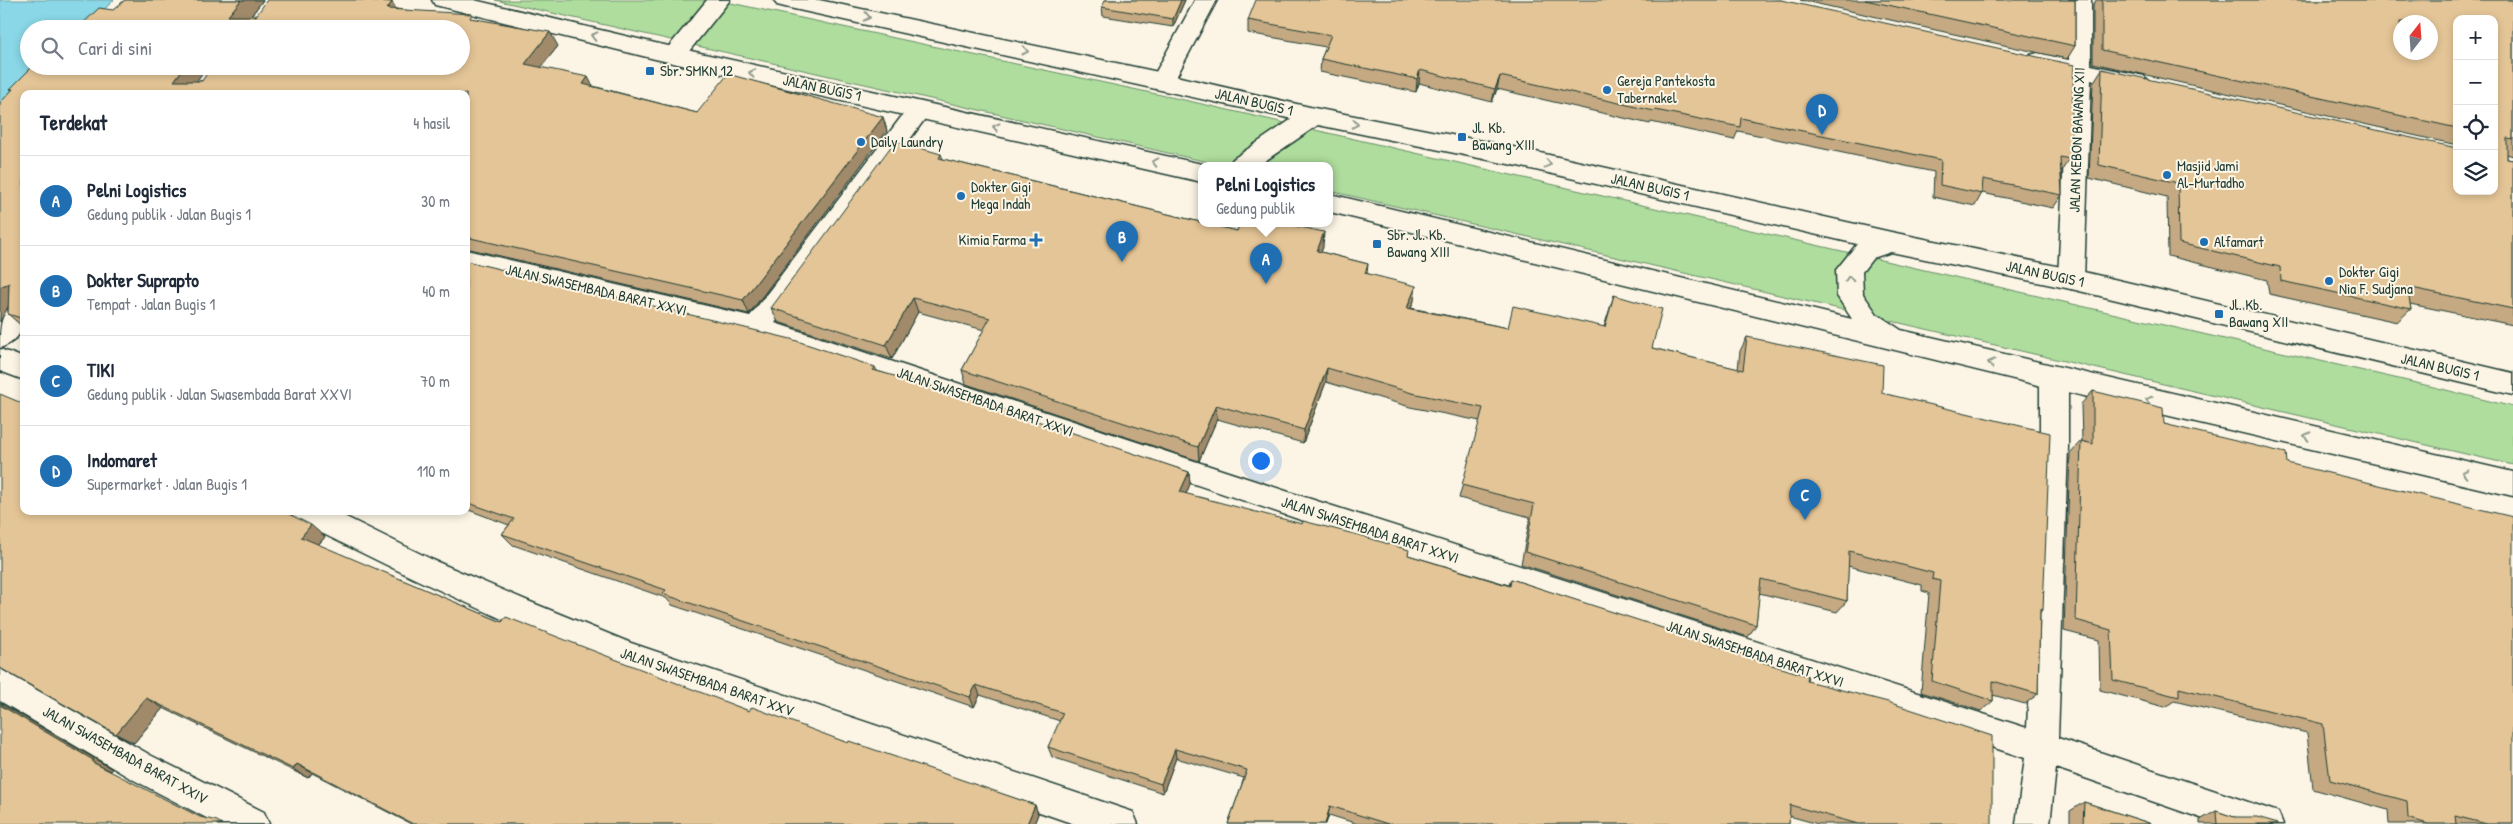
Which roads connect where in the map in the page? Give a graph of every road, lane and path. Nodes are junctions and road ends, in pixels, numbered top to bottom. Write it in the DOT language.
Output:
graph roads {
  1 [pos="443,0"];
  2 [pos="719,0"];
  3 [pos="785,0"];
  4 [pos="1206,0"];
  5 [pos="2080,0"];
  6 [pos="674,56"];
  7 [pos="2014,56"];
  8 [pos="2080,70"];
  9 [pos="1163,81"];
  10 [pos="2156,86"];
  11 [pos="920,110"];
  12 [pos="1314,116"];
  13 [pos="1246,162"];
  14 [pos="1198,172"];
  15 [pos="1333,204"];
  16 [pos="1890,242"];
  17 [pos="470,261"];
  18 [pos="2071,280"];
  19 [pos="20,313"];
  20 [pos="756,328"];
  21 [pos="0,337"];
  22 [pos="1898,340"];
  23 [pos="0,360"];
  24 [pos="20,368"];
  25 [pos="2054,378"];
  26 [pos="2513,384"];
  27 [pos="2513,484"];
  28 [pos="313,515"];
  29 [pos="0,684"];
  30 [pos="2042,748"];
  31 [pos="252,824"];
  32 [pos="1121,824"];
  33 [pos="2033,824"];
  34 [pos="2266,824"];
  6 -- 1 [label="street, JALAN BUGIS 1, one-way"];
  2 -- 6 [label="street"];
  3 -- 9 [label="street, JALAN BUGIS 1, one-way"];
  4 -- 9 [label="street"];
  5 -- 8 [label="street, JALAN KEBON BAWANG XII"];
  11 -- 6 [label="street, JALAN BUGIS 1, one-way"];
  7 -- 8 [label="street"];
  8 -- 10 [label="street"];
  8 -- 18 [label="street, JALAN KEBON BAWANG XII"];
  9 -- 12 [label="street, JALAN BUGIS 1"];
  14 -- 11 [label="street, JALAN BUGIS 1, one-way"];
  11 -- 20 [label="street"];
  12 -- 13 [label="street"];
  12 -- 16 [label="street, JALAN BUGIS 1, one-way"];
  15 -- 22 [label="street"];
  16 -- 18 [label="street, JALAN BUGIS 1"];
  22 -- 16 [label="street, one-way"];
  17 -- 20 [label="street, JALAN SWASEMBADA BARAT XXVI"];
  18 -- 26 [label="street, JALAN BUGIS 1"];
  19 -- 21 [label="street"];
  20 -- 30 [label="street, JALAN SWASEMBADA BARAT XXVI"];
  25 -- 22 [label="street, one-way"];
  23 -- 24 [label="street"];
  27 -- 25 [label="street, one-way"];
  25 -- 30 [label="street"];
  28 -- 32 [label="street, JALAN SWASEMBADA BARAT XXV"];
  29 -- 31 [label="street, JALAN SWASEMBADA BARAT XXIV"];
  30 -- 33 [label="street"];
  30 -- 34 [label="street, JALAN SWASEMBADA BARAT XXVI"];
}
